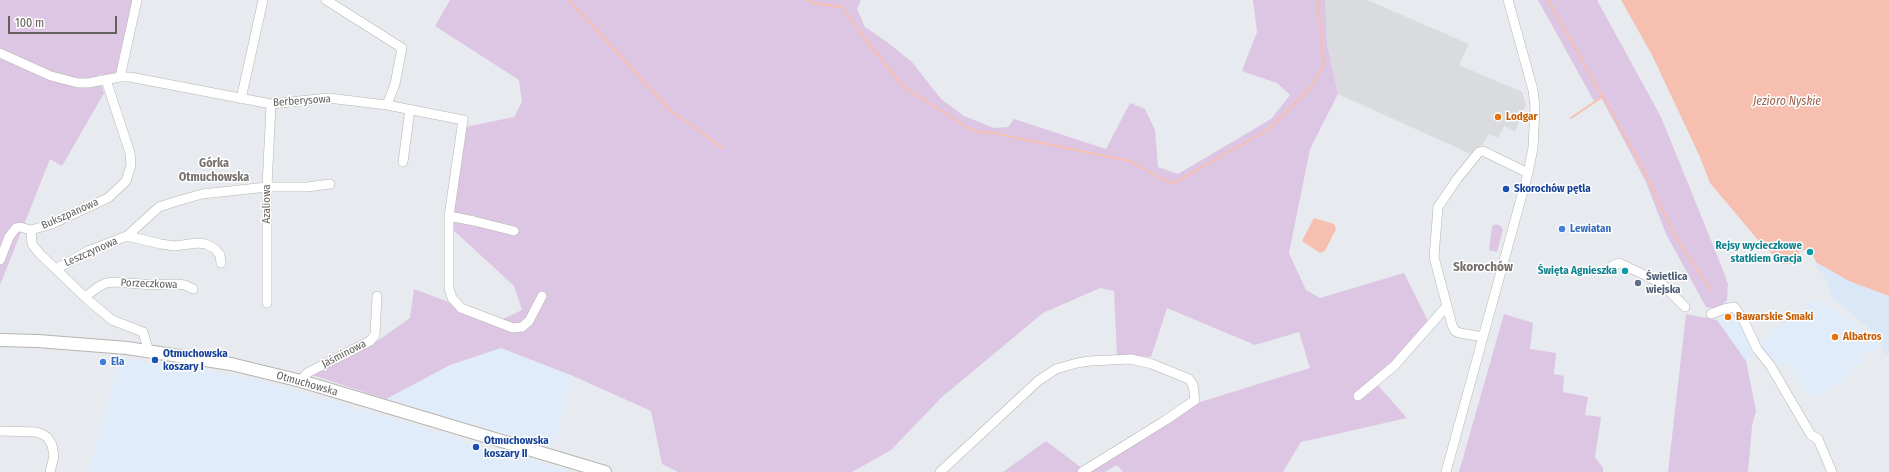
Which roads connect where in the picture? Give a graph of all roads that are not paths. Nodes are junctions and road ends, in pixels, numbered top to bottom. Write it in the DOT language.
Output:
graph roads {
  1 [pos="137,0"];
  2 [pos="263,0"];
  3 [pos="326,0"];
  4 [pos="1508,0"];
  5 [pos="0,53"];
  6 [pos="120,77"];
  7 [pos="106,80"];
  8 [pos="240,99"];
  9 [pos="271,104"];
  10 [pos="387,105"];
  11 [pos="410,109"];
  12 [pos="404,162"];
  13 [pos="1528,172"];
  14 [pos="330,184"];
  15 [pos="267,187"];
  16 [pos="449,216"];
  17 [pos="31,230"];
  18 [pos="514,231"];
  19 [pos="127,236"];
  20 [pos="0,260"];
  21 [pos="221,263"];
  22 [pos="1612,266"];
  23 [pos="56,269"];
  24 [pos="193,289"];
  25 [pos="377,296"];
  26 [pos="542,296"];
  27 [pos="85,297"];
  28 [pos="267,303"];
  29 [pos="1446,307"];
  30 [pos="1685,307"];
  31 [pos="1711,314"];
  32 [pos="1484,336"];
  33 [pos="0,340"];
  34 [pos="144,350"];
  35 [pos="301,381"];
  36 [pos="1358,396"];
  37 [pos="0,431"];
  38 [pos="50,472"];
  39 [pos="605,472"];
  40 [pos="940,472"];
  41 [pos="1082,472"];
  42 [pos="1446,472"];
  43 [pos="1832,472"];
  1 -- 6 [label="street"];
  2 -- 8 [label="street"];
  3 -- 10 [label="street"];
  4 -- 13 [label="street"];
  5 -- 7 [label="street, Berberysowa"];
  6 -- 7 [label="street, Berberysowa"];
  6 -- 8 [label="street, Berberysowa"];
  7 -- 17 [label="street, Bukszpanowa"];
  8 -- 9 [label="street, Berberysowa"];
  9 -- 10 [label="street, Berberysowa"];
  9 -- 15 [label="street, Azaliowa"];
  10 -- 11 [label="street, Berberysowa"];
  11 -- 12 [label="street"];
  11 -- 16 [label="street, Berberysowa"];
  13 -- 29 [label="street"];
  13 -- 32 [label="street"];
  14 -- 15 [label="street, Leszczynowa"];
  15 -- 19 [label="street, Leszczynowa"];
  15 -- 28 [label="street, Azaliowa"];
  16 -- 18 [label="street"];
  16 -- 26 [label="street"];
  17 -- 20 [label="street"];
  17 -- 23 [label="street, Bukszpanowa"];
  19 -- 21 [label="street, Leszczynowa"];
  19 -- 23 [label="street, Leszczynowa"];
  22 -- 30 [label="street"];
  23 -- 27 [label="street, Bukszpanowa"];
  24 -- 27 [label="street, Porzeczkowa"];
  25 -- 35 [label="street, Jaśminowa"];
  27 -- 34 [label="street, Bukszpanowa"];
  29 -- 32 [label="street"];
  29 -- 36 [label="street"];
  31 -- 43 [label="street"];
  32 -- 42 [label="street"];
  33 -- 34 [label="main road, Otmuchowska"];
  34 -- 35 [label="main road, Otmuchowska"];
  35 -- 39 [label="main road, Otmuchowska"];
  37 -- 38 [label="street"];
  40 -- 41 [label="street"];
}
